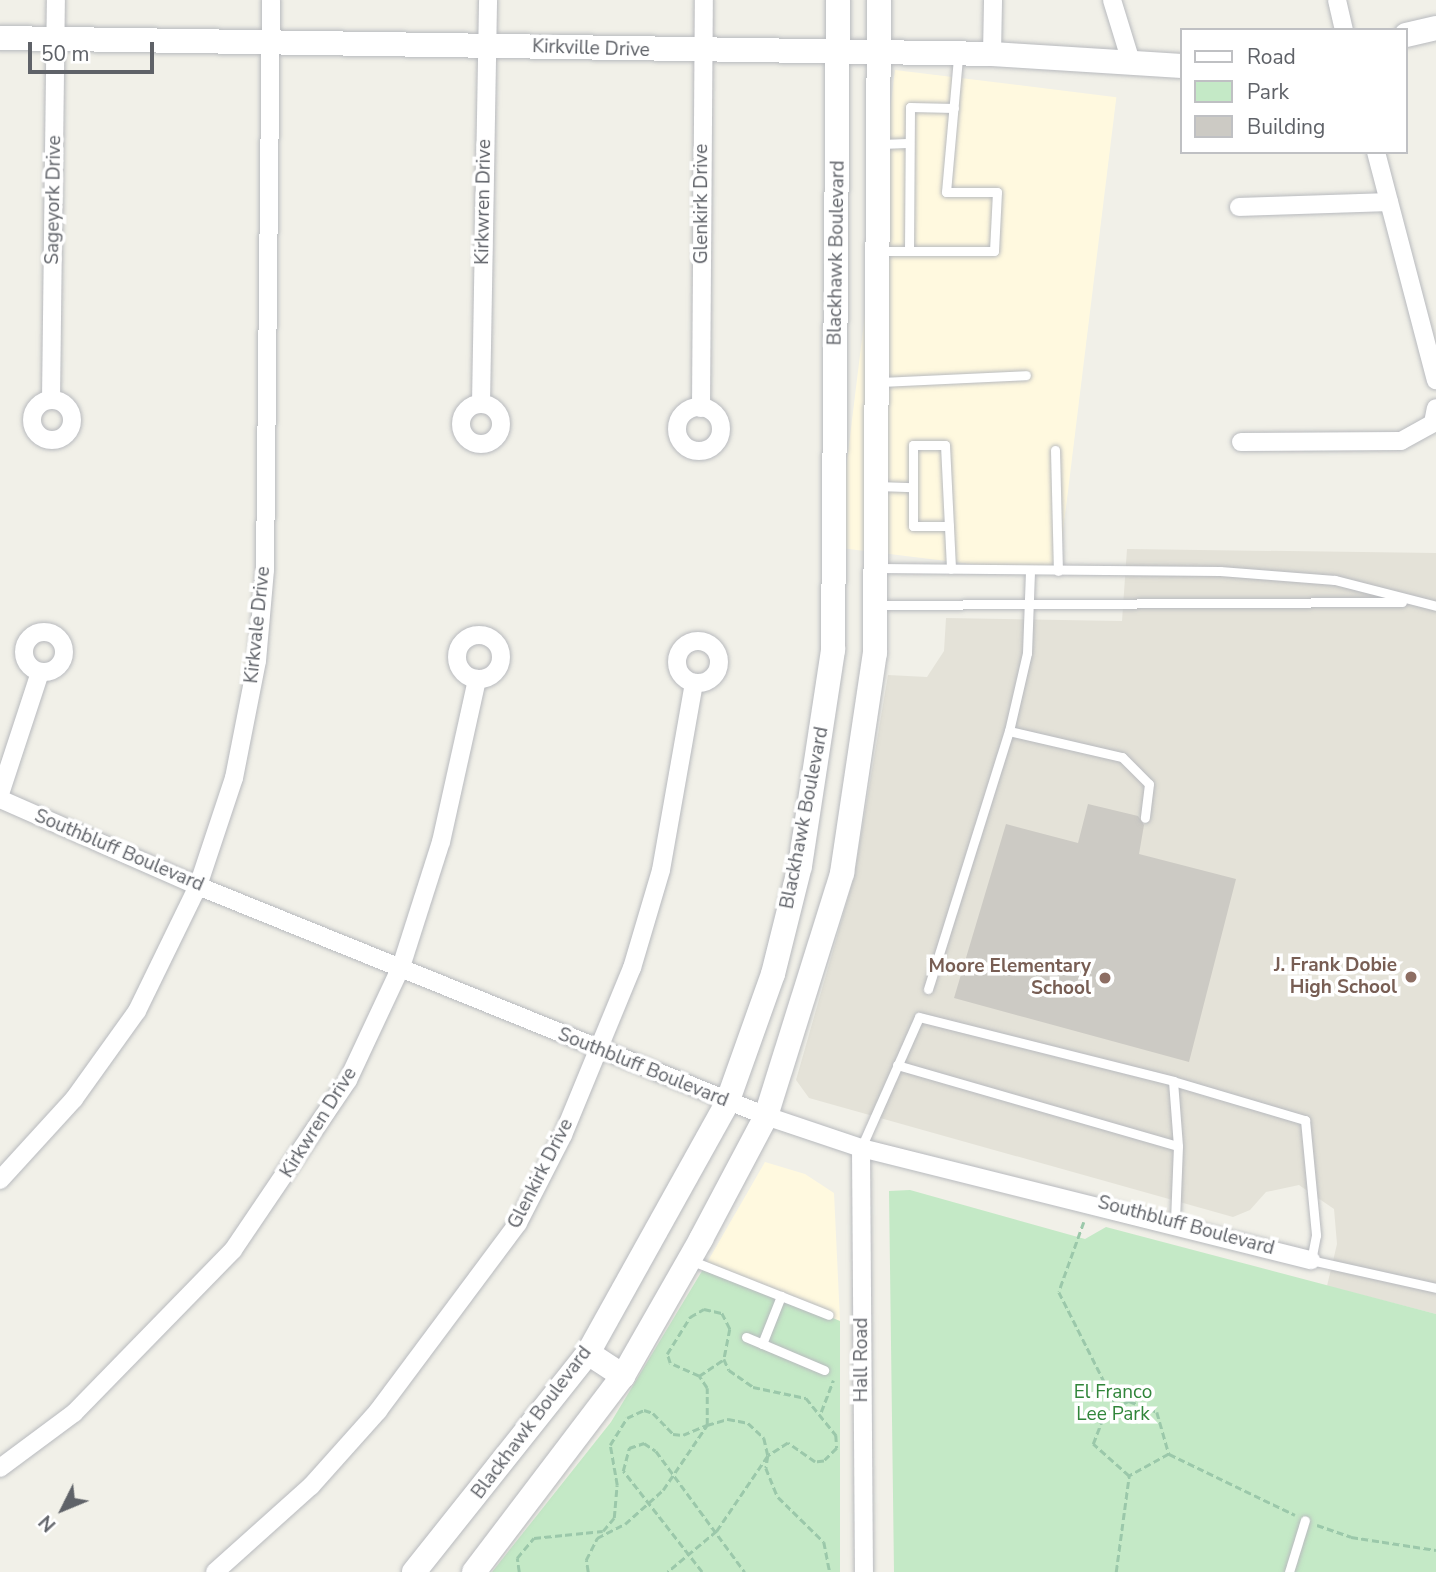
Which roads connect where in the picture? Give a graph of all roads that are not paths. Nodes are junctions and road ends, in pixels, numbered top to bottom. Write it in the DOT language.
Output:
graph roads {
  1 [pos="56,0"];
  2 [pos="271,0"];
  3 [pos="488,0"];
  4 [pos="704,0"];
  5 [pos="838,0"];
  6 [pos="879,0"];
  7 [pos="993,0"];
  8 [pos="1112,0"];
  9 [pos="1337,0"];
  10 [pos="1344,28"];
  11 [pos="1436,29"];
  12 [pos="1408,36"];
  13 [pos="0,38"];
  14 [pos="55,39"];
  15 [pos="270,46"];
  16 [pos="487,46"];
  17 [pos="703,52"];
  18 [pos="839,52"];
  19 [pos="879,53"];
  20 [pos="958,54"];
  21 [pos="992,54"];
  22 [pos="1132,65"];
  23 [pos="1180,66"];
  24 [pos="954,108"];
  25 [pos="909,143"];
  26 [pos="878,144"];
  27 [pos="1377,154"];
  28 [pos="1389,202"];
  29 [pos="1239,207"];
  30 [pos="877,251"];
  31 [pos="909,251"];
  32 [pos="1026,375"];
  33 [pos="1436,380"];
  34 [pos="874,382"];
  35 [pos="51,400"];
  36 [pos="481,404"];
  37 [pos="701,408"];
  38 [pos="1434,416"];
  39 [pos="1241,442"];
  40 [pos="1055,450"];
  41 [pos="875,486"];
  42 [pos="913,487"];
  43 [pos="949,526"];
  44 [pos="874,568"];
  45 [pos="951,569"];
  46 [pos="1030,570"];
  47 [pos="1058,570"];
  48 [pos="834,587"];
  49 [pos="1414,602"];
  50 [pos="876,605"];
  51 [pos="1029,605"];
  52 [pos="1436,606"];
  53 [pos="40,672"];
  54 [pos="477,680"];
  55 [pos="694,683"];
  56 [pos="1009,731"];
  57 [pos="0,794"];
  58 [pos="0,799"];
  59 [pos="1145,818"];
  60 [pos="198,886"];
  61 [pos="401,967"];
  62 [pos="773,974"];
  63 [pos="810,984"];
  64 [pos="928,989"];
  65 [pos="599,1051"];
  66 [pos="897,1065"];
  67 [pos="1173,1081"];
  68 [pos="727,1103"];
  69 [pos="766,1116"];
  70 [pos="1178,1146"];
  71 [pos="860,1148"];
  72 [pos="0,1180"];
  73 [pos="1175,1222"];
  74 [pos="690,1260"];
  75 [pos="1311,1260"];
  76 [pos="1436,1288"];
  77 [pos="781,1296"];
  78 [pos="829,1315"];
  79 [pos="746,1337"];
  80 [pos="762,1344"];
  81 [pos="588,1353"];
  82 [pos="824,1370"];
  83 [pos="623,1376"];
  84 [pos="0,1468"];
  85 [pos="1305,1520"];
  86 [pos="425,1568"];
  87 [pos="215,1572"];
  88 [pos="474,1572"];
  89 [pos="864,1572"];
  90 [pos="1289,1572"];
  1 -- 14 [label="street, Sageyork Drive"];
  2 -- 15 [label="street, Kirkvale Drive"];
  3 -- 16 [label="street, Kirkwren Drive"];
  4 -- 17 [label="street, Glenkirk Drive"];
  5 -- 18 [label="main road, Blackhawk Boulevard"];
  6 -- 19 [label="main road, Blackhawk Boulevard"];
  7 -- 21 [label="street"];
  8 -- 22 [label="street"];
  9 -- 10 [label="street"];
  11 -- 12 [label="main road"];
  13 -- 14 [label="main road, Kirkville Drive"];
  14 -- 15 [label="main road, Kirkville Drive"];
  14 -- 35 [label="street, Sageyork Drive"];
  15 -- 16 [label="main road, Kirkville Drive"];
  15 -- 60 [label="street, Kirkvale Drive"];
  16 -- 17 [label="main road, Kirkville Drive"];
  16 -- 36 [label="street, Kirkwren Drive"];
  17 -- 18 [label="main road, Kirkville Drive"];
  17 -- 37 [label="street, Glenkirk Drive"];
  18 -- 19 [label="main road, Kirkville Drive"];
  18 -- 48 [label="main road, Blackhawk Boulevard"];
  19 -- 20 [label="main road, Kirkville Drive"];
  19 -- 26 [label="main road, Blackhawk Boulevard"];
  20 -- 21 [label="main road, Kirkville Drive"];
  20 -- 24 [label="lane"];
  21 -- 22 [label="main road, Kirkville Drive"];
  22 -- 23 [label="main road, Kirkville Drive"];
  24 -- 25 [label="lane"];
  24 -- 31 [label="lane"];
  25 -- 26 [label="lane"];
  25 -- 31 [label="lane"];
  26 -- 30 [label="main road, Blackhawk Boulevard"];
  27 -- 28 [label="street"];
  28 -- 29 [label="street"];
  28 -- 33 [label="street"];
  30 -- 31 [label="lane"];
  30 -- 34 [label="main road, Blackhawk Boulevard"];
  32 -- 34 [label="lane"];
  34 -- 41 [label="main road, Blackhawk Boulevard"];
  38 -- 39 [label="street"];
  40 -- 47 [label="lane"];
  41 -- 42 [label="lane"];
  41 -- 44 [label="main road, Blackhawk Boulevard"];
  42 -- 43 [label="lane"];
  42 -- 43 [label="lane"];
  43 -- 45 [label="lane"];
  44 -- 45 [label="lane"];
  44 -- 48 [label="main road"];
  44 -- 50 [label="main road, Blackhawk Boulevard"];
  45 -- 46 [label="lane"];
  46 -- 47 [label="lane"];
  46 -- 51 [label="lane"];
  47 -- 49 [label="lane"];
  48 -- 50 [label="main road"];
  48 -- 62 [label="main road, Blackhawk Boulevard"];
  49 -- 51 [label="lane"];
  49 -- 52 [label="lane"];
  50 -- 51 [label="lane"];
  50 -- 63 [label="main road, Blackhawk Boulevard"];
  51 -- 56 [label="lane"];
  53 -- 57 [label="street"];
  54 -- 61 [label="street, Kirkwren Drive"];
  55 -- 65 [label="street, Glenkirk Drive"];
  56 -- 59 [label="lane"];
  56 -- 64 [label="lane"];
  58 -- 60 [label="street, Southbluff Boulevard"];
  60 -- 61 [label="street, Southbluff Boulevard"];
  60 -- 72 [label="street, Kirkvale Drive"];
  61 -- 65 [label="street, Southbluff Boulevard"];
  61 -- 84 [label="street, Kirkwren Drive"];
  62 -- 63 [label="main road"];
  62 -- 68 [label="main road, Blackhawk Boulevard"];
  63 -- 69 [label="main road, Blackhawk Boulevard"];
  65 -- 68 [label="street, Southbluff Boulevard"];
  65 -- 87 [label="street, Glenkirk Drive"];
  66 -- 67 [label="lane"];
  66 -- 70 [label="lane"];
  66 -- 71 [label="lane"];
  67 -- 70 [label="lane"];
  67 -- 75 [label="lane"];
  68 -- 69 [label="street, Southbluff Boulevard"];
  68 -- 81 [label="main road, Blackhawk Boulevard"];
  69 -- 71 [label="street, Southbluff Boulevard"];
  69 -- 74 [label="main road, Blackhawk Boulevard"];
  70 -- 73 [label="lane"];
  71 -- 73 [label="street, Southbluff Boulevard"];
  71 -- 89 [label="street, Hall Road"];
  73 -- 75 [label="street, Southbluff Boulevard"];
  74 -- 77 [label="lane"];
  74 -- 83 [label="main road, Blackhawk Boulevard"];
  75 -- 76 [label="lane"];
  77 -- 78 [label="lane"];
  77 -- 80 [label="lane"];
  79 -- 80 [label="lane"];
  80 -- 82 [label="lane"];
  81 -- 83 [label="main road"];
  81 -- 86 [label="main road, Blackhawk Boulevard"];
  83 -- 88 [label="main road, Blackhawk Boulevard"];
  85 -- 90 [label="lane"];
}
